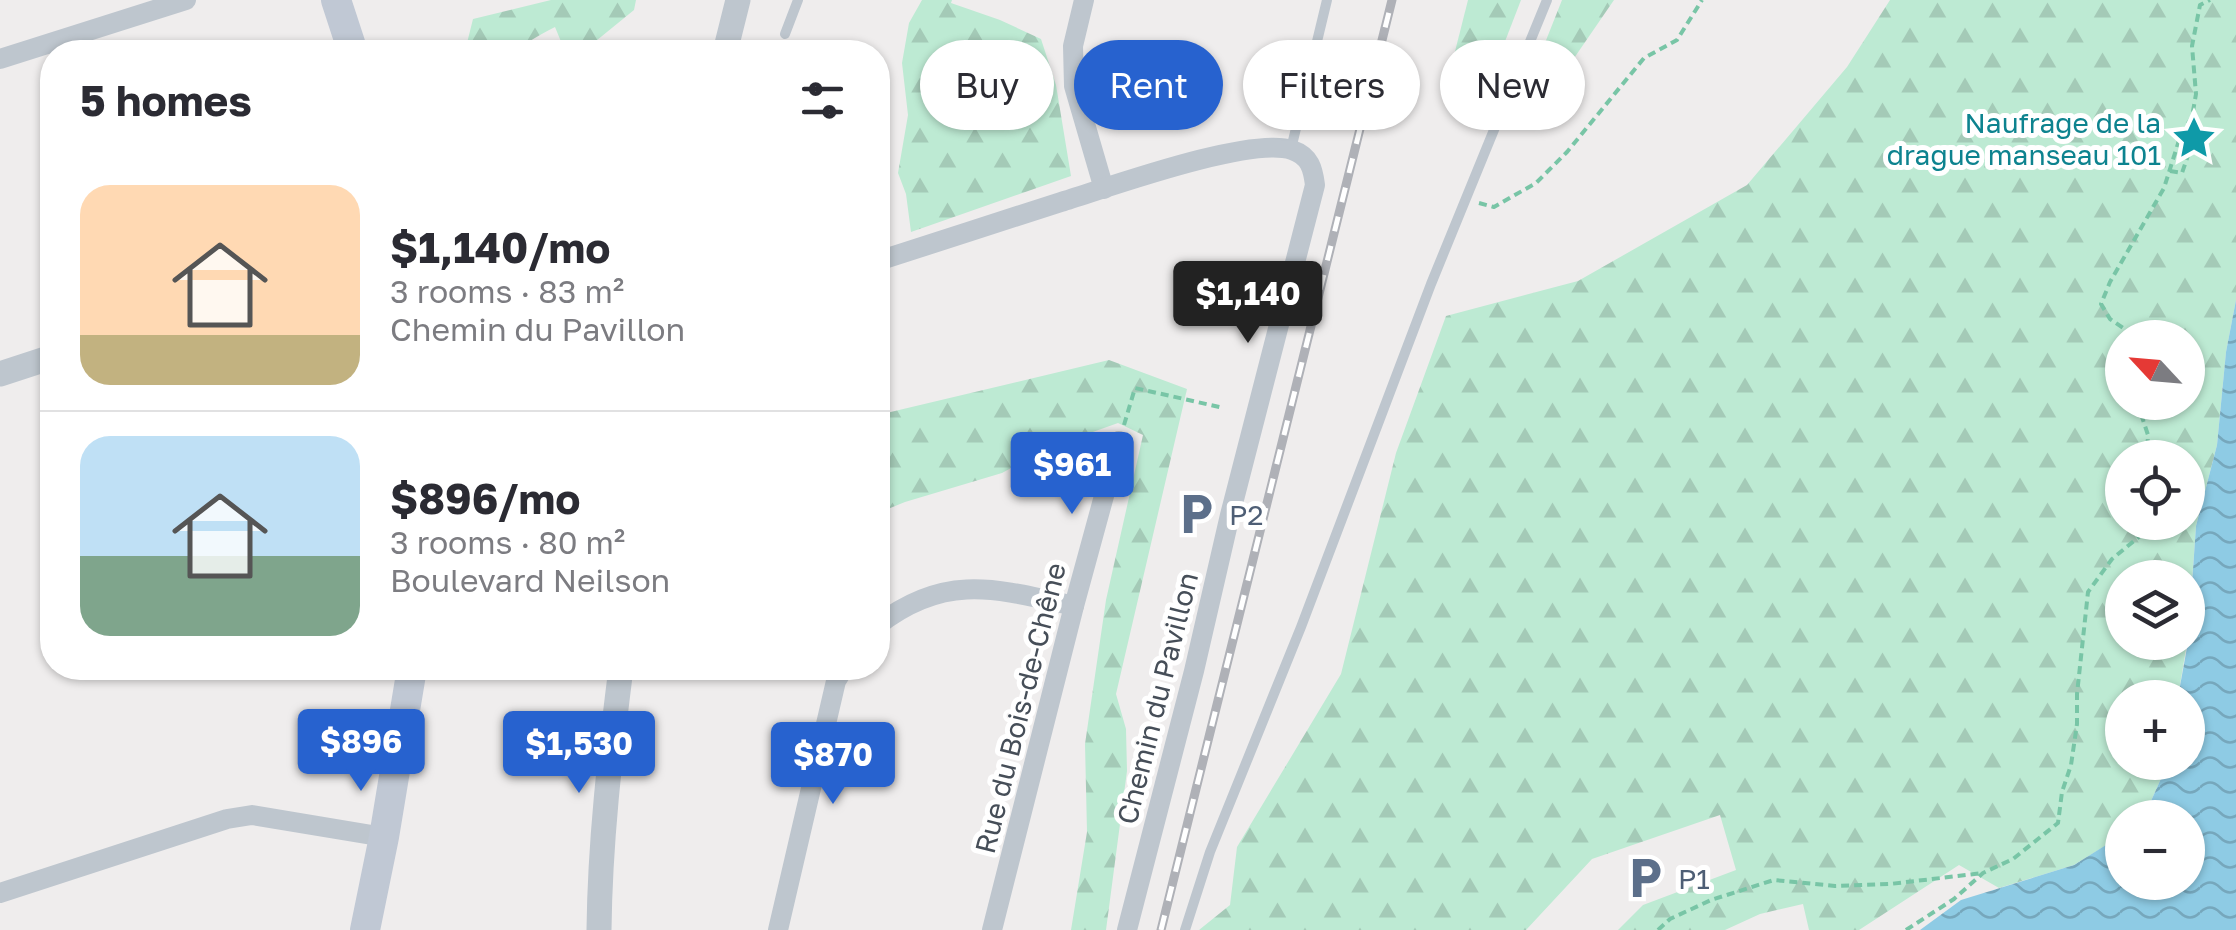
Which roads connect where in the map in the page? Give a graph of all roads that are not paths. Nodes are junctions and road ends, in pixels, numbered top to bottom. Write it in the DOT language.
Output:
graph roads {
  1 [pos="186,0"];
  2 [pos="336,0"];
  3 [pos="738,0"];
  4 [pos="798,0"];
  5 [pos="1084,0"];
  6 [pos="1326,0"];
  7 [pos="1547,0"];
  8 [pos="785,34"];
  9 [pos="60,40"];
  10 [pos="350,40"];
  11 [pos="728,40"];
  12 [pos="40,46"];
  13 [pos="0,59"];
  14 [pos="1291,150"];
  15 [pos="1104,189"];
  16 [pos="890,257"];
  17 [pos="40,362"];
  18 [pos="0,374"];
  19 [pos="1119,442"];
  20 [pos="1074,606"];
  21 [pos="890,617"];
  22 [pos="410,680"];
  23 [pos="619,680"];
  24 [pos="837,680"];
  25 [pos="384,837"];
  26 [pos="0,893"];
  27 [pos="366,930"];
  28 [pos="599,930"];
  29 [pos="778,930"];
  30 [pos="992,930"];
  31 [pos="1127,930"];
  32 [pos="1185,930"];
  1 -- 9 [label="street"];
  2 -- 10 [label="main road"];
  3 -- 11 [label="street"];
  4 -- 8 [label="lane"];
  5 -- 15 [label="street"];
  6 -- 14 [label="lane"];
  7 -- 32 [label="lane"];
  12 -- 13 [label="street"];
  14 -- 15 [label="street"];
  14 -- 31 [label="street, Chemin du Pavillon"];
  15 -- 16 [label="street"];
  17 -- 18 [label="street"];
  19 -- 20 [label="street, Rue du Bois-de-Chêne"];
  20 -- 21 [label="street"];
  20 -- 30 [label="street, Rue du Bois-de-Chêne"];
  22 -- 25 [label="main road"];
  23 -- 28 [label="street"];
  24 -- 29 [label="street"];
  25 -- 26 [label="street"];
  25 -- 27 [label="main road"];
}
